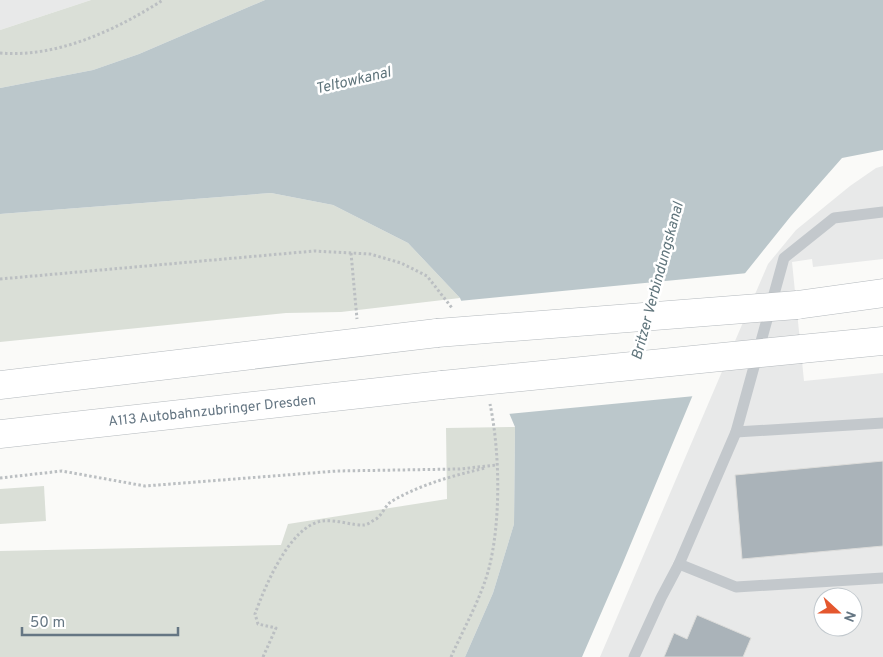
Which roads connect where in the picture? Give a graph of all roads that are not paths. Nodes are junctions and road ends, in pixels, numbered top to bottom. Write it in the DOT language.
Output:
graph roads {
  1 [pos="883,212"];
  2 [pos="883,293"];
  3 [pos="883,341"];
  4 [pos="0,385"];
  5 [pos="883,423"];
  6 [pos="736,432"];
  7 [pos="0,434"];
  8 [pos="679,564"];
  9 [pos="883,578"];
  10 [pos="634,657"];
  1 -- 6 [label="lane"];
  2 -- 4 [label="highway, bridge"];
  3 -- 7 [label="highway, A113 Autobahnzubringer Dresden, bridge"];
  5 -- 6 [label="lane"];
  6 -- 8 [label="lane"];
  8 -- 9 [label="lane"];
  8 -- 10 [label="lane"];
}
